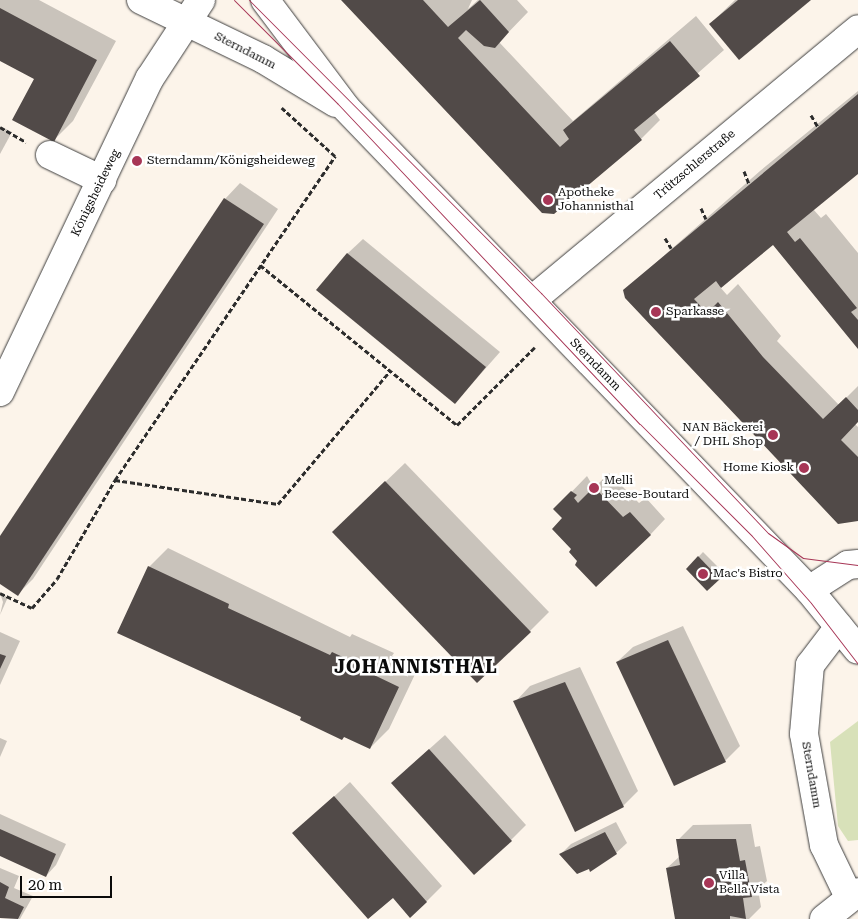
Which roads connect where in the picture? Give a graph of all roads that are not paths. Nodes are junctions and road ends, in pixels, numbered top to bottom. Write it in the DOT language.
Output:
graph roads {
  1 [pos="141,0"];
  2 [pos="201,0"];
  3 [pos="265,0"];
  4 [pos="184,22"];
  5 [pos="858,29"];
  6 [pos="346,108"];
  7 [pos="50,155"];
  8 [pos="102,180"];
  9 [pos="532,300"];
  10 [pos="0,392"];
  11 [pos="858,564"];
  12 [pos="810,590"];
  13 [pos="839,627"];
  14 [pos="858,650"];
  15 [pos="853,894"];
  16 [pos="824,919"];
  1 -- 4 [label="street, Sterndamm"];
  2 -- 4 [label="street, Königsheideweg"];
  3 -- 6 [label="street, Sterndamm"];
  4 -- 6 [label="street, Sterndamm"];
  4 -- 8 [label="street, Königsheideweg"];
  5 -- 9 [label="street, Trützschlerstraße"];
  6 -- 9 [label="street, Sterndamm"];
  7 -- 8 [label="street"];
  8 -- 10 [label="street, Königsheideweg"];
  9 -- 12 [label="street, Sterndamm"];
  11 -- 12 [label="street"];
  12 -- 13 [label="street, Sterndamm"];
  13 -- 14 [label="street, Sterndamm"];
  13 -- 15 [label="street, Sterndamm"];
  15 -- 16 [label="street"];
}
